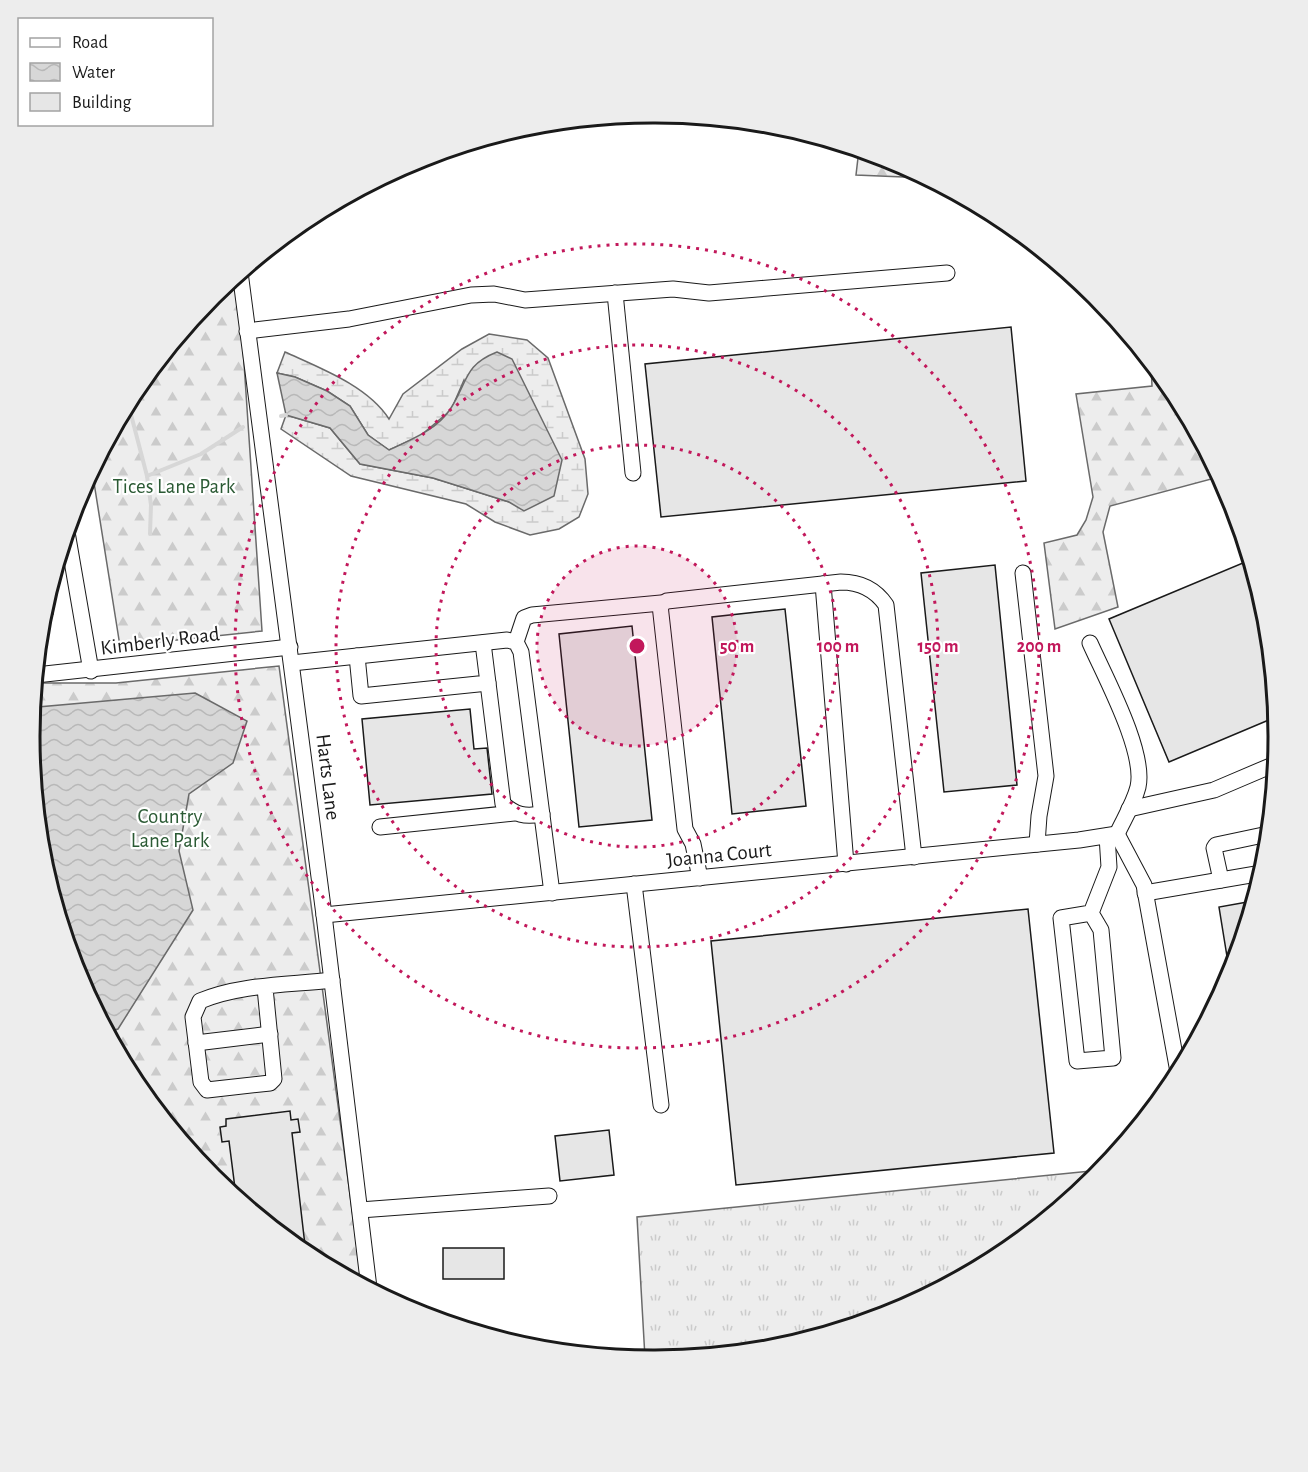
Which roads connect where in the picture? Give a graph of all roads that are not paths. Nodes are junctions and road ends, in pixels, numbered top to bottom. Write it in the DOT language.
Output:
graph roads {
  1 [pos="947,273"];
  2 [pos="241,282"];
  3 [pos="615,292"];
  4 [pos="247,331"];
  5 [pos="633,473"];
  6 [pos="70,549"];
  7 [pos="1023,573"];
  8 [pos="823,584"];
  9 [pos="662,603"];
  10 [pos="516,642"];
  11 [pos="483,643"];
  12 [pos="1090,643"];
  13 [pos="290,647"];
  14 [pos="357,657"];
  15 [pos="292,663"];
  16 [pos="91,670"];
  17 [pos="44,674"];
  18 [pos="488,684"];
  19 [pos="1266,768"];
  20 [pos="1129,809"];
  21 [pos="514,813"];
  22 [pos="542,814"];
  23 [pos="380,827"];
  24 [pos="1112,835"];
  25 [pos="1259,836"];
  26 [pos="1037,844"];
  27 [pos="914,857"];
  28 [pos="846,864"];
  29 [pos="1252,875"];
  30 [pos="700,878"];
  31 [pos="1221,880"];
  32 [pos="634,884"];
  33 [pos="552,892"];
  34 [pos="1145,893"];
  35 [pos="1091,913"];
  36 [pos="324,915"];
  37 [pos="332,980"];
  38 [pos="266,988"];
  39 [pos="270,1034"];
  40 [pos="196,1043"];
  41 [pos="1175,1058"];
  42 [pos="661,1105"];
  43 [pos="549,1196"];
  44 [pos="360,1210"];
  45 [pos="368,1278"];
  1 -- 3 [label="street"];
  2 -- 4 [label="street, Harts Lane"];
  3 -- 4 [label="street"];
  3 -- 5 [label="street"];
  4 -- 13 [label="street, Harts Lane"];
  6 -- 16 [label="street"];
  7 -- 26 [label="street"];
  8 -- 9 [label="street"];
  8 -- 27 [label="street"];
  8 -- 28 [label="street"];
  9 -- 10 [label="street"];
  9 -- 30 [label="street"];
  10 -- 11 [label="street"];
  10 -- 22 [label="street"];
  11 -- 14 [label="street"];
  11 -- 18 [label="street"];
  12 -- 20 [label="street"];
  13 -- 15 [label="street, Harts Lane"];
  13 -- 16 [label="street, Kimberly Road"];
  14 -- 15 [label="street"];
  14 -- 18 [label="street"];
  15 -- 36 [label="street, Harts Lane"];
  16 -- 17 [label="street, Kimberly Road"];
  18 -- 21 [label="street"];
  19 -- 20 [label="street"];
  20 -- 24 [label="street"];
  21 -- 22 [label="street"];
  21 -- 23 [label="street"];
  22 -- 33 [label="street"];
  24 -- 26 [label="street, Joanna Court"];
  24 -- 34 [label="street"];
  24 -- 35 [label="street"];
  25 -- 31 [label="street"];
  26 -- 27 [label="street, Joanna Court"];
  27 -- 28 [label="street, Joanna Court"];
  28 -- 30 [label="street, Joanna Court"];
  29 -- 31 [label="street"];
  30 -- 32 [label="street, Joanna Court"];
  31 -- 34 [label="street"];
  32 -- 33 [label="street, Joanna Court"];
  32 -- 42 [label="street"];
  33 -- 36 [label="street, Joanna Court"];
  34 -- 41 [label="street"];
  35 -- 35 [label="street"];
  36 -- 37 [label="street, Harts Lane"];
  37 -- 38 [label="street"];
  37 -- 44 [label="street, Harts Lane"];
  38 -- 39 [label="street"];
  38 -- 40 [label="street"];
  39 -- 40 [label="street"];
  39 -- 40 [label="street"];
  43 -- 44 [label="street"];
  44 -- 45 [label="street, Harts Lane"];
}
